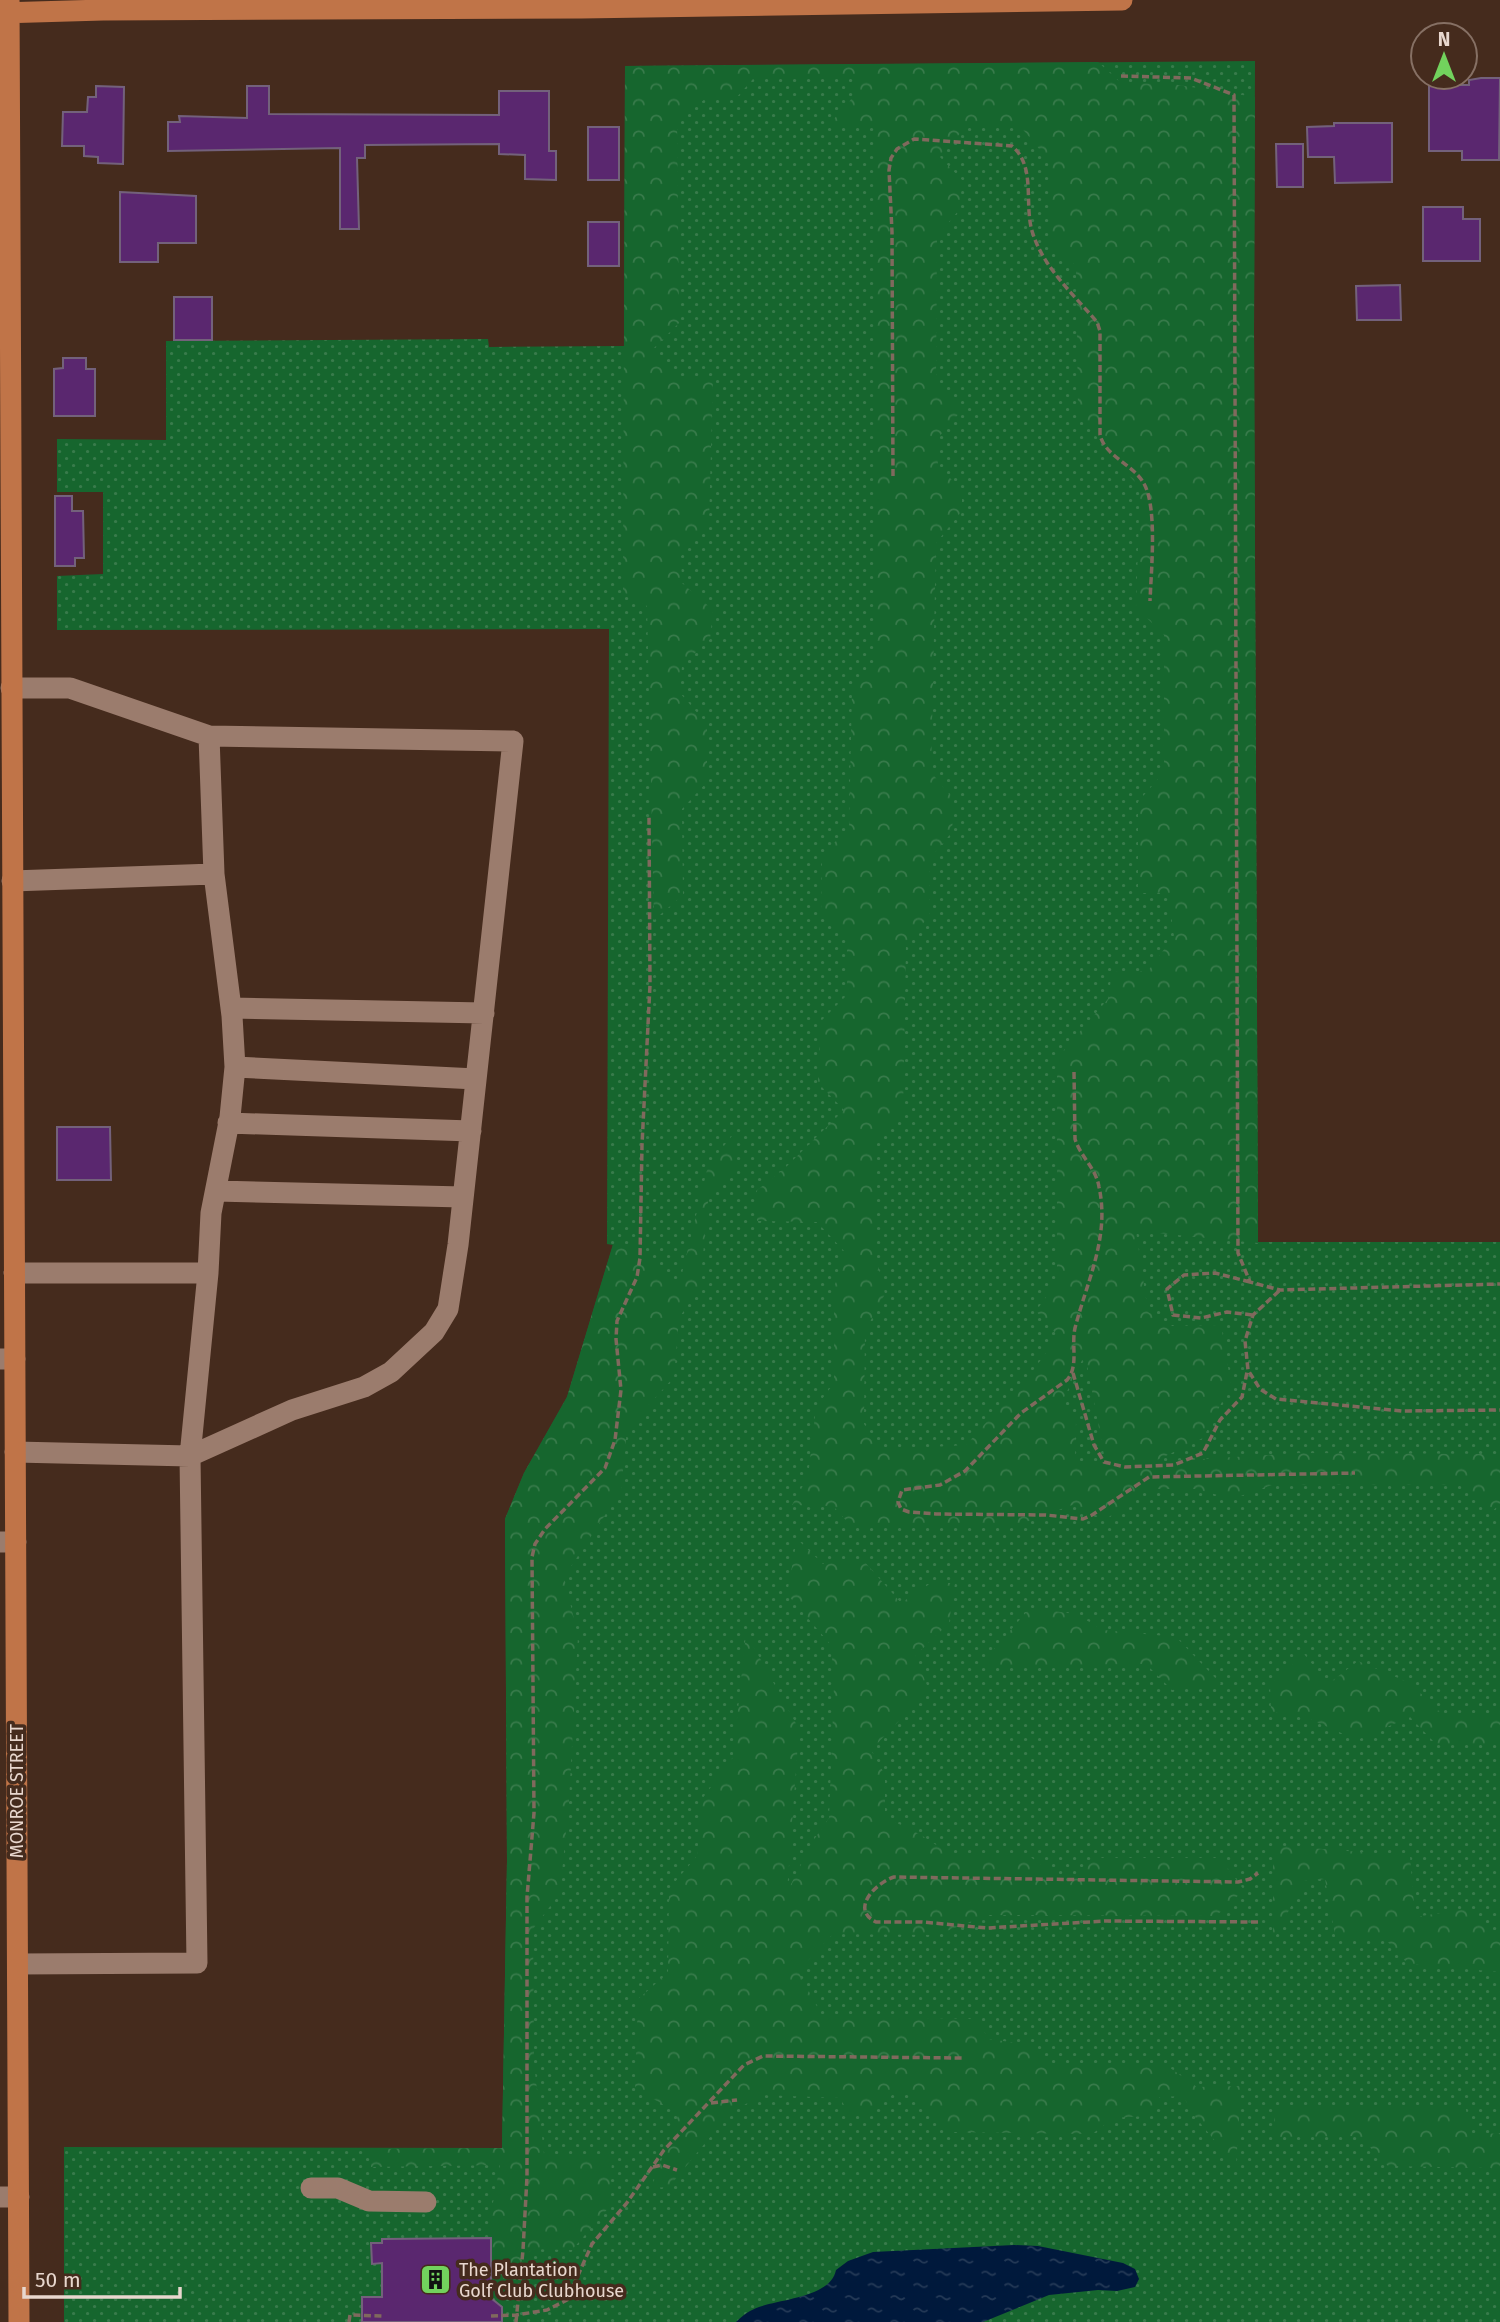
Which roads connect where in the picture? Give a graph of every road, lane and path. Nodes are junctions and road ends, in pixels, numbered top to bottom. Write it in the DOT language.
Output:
graph roads {
  1 [pos="1122,0"];
  2 [pos="6,8"];
  3 [pos="1121,76"];
  4 [pos="5,383"];
  5 [pos="893,476"];
  6 [pos="1150,601"];
  7 [pos="11,688"];
  8 [pos="209,736"];
  9 [pos="6,754"];
  10 [pos="649,817"];
  11 [pos="214,874"];
  12 [pos="12,881"];
  13 [pos="6,907"];
  14 [pos="231,1008"];
  15 [pos="484,1013"];
  16 [pos="6,1040"];
  17 [pos="235,1068"];
  18 [pos="1074,1072"];
  19 [pos="476,1079"];
  20 [pos="228,1124"];
  21 [pos="471,1131"];
  22 [pos="216,1191"];
  23 [pos="463,1197"];
  24 [pos="7,1210"];
  25 [pos="14,1273"];
  26 [pos="208,1273"];
  27 [pos="1250,1282"];
  28 [pos="1500,1284"];
  29 [pos="1280,1290"];
  30 [pos="1253,1315"];
  31 [pos="7,1359"];
  32 [pos="1248,1370"];
  33 [pos="1073,1373"];
  34 [pos="1500,1410"];
  35 [pos="15,1452"];
  36 [pos="190,1456"];
  37 [pos="1355,1473"];
  38 [pos="8,1542"];
  39 [pos="8,1806"];
  40 [pos="1258,1873"];
  41 [pos="1258,1922"];
  42 [pos="18,1964"];
  43 [pos="963,2059"];
  44 [pos="737,2100"];
  45 [pos="709,2103"];
  46 [pos="651,2167"];
  47 [pos="677,2170"];
  48 [pos="311,2188"];
  49 [pos="9,2197"];
  50 [pos="426,2202"];
  51 [pos="516,2315"];
  52 [pos="382,2316"];
  53 [pos="491,2316"];
  54 [pos="19,2322"];
  55 [pos="349,2322"];
  56 [pos="516,2322"];
  1 -- 2 [label="main road"];
  2 -- 4 [label="main road, MONROE STREET"];
  3 -- 27 [label="path"];
  4 -- 7 [label="main road, MONROE STREET"];
  5 -- 6 [label="path"];
  7 -- 8 [label="lane"];
  7 -- 9 [label="main road, MONROE STREET"];
  8 -- 11 [label="lane"];
  8 -- 15 [label="lane"];
  9 -- 12 [label="main road, MONROE STREET"];
  10 -- 51 [label="path"];
  11 -- 12 [label="lane"];
  11 -- 14 [label="lane"];
  12 -- 13 [label="main road, MONROE STREET"];
  13 -- 16 [label="main road, MONROE STREET"];
  14 -- 15 [label="lane"];
  14 -- 17 [label="lane"];
  15 -- 19 [label="lane"];
  16 -- 24 [label="main road, MONROE STREET"];
  17 -- 19 [label="lane"];
  17 -- 20 [label="lane"];
  18 -- 33 [label="path"];
  19 -- 21 [label="lane"];
  20 -- 21 [label="lane"];
  20 -- 22 [label="lane"];
  21 -- 23 [label="lane"];
  22 -- 23 [label="lane"];
  22 -- 26 [label="lane"];
  23 -- 36 [label="lane"];
  24 -- 25 [label="main road, MONROE STREET"];
  25 -- 26 [label="lane"];
  25 -- 31 [label="main road, MONROE STREET"];
  26 -- 36 [label="lane"];
  27 -- 29 [label="path"];
  27 -- 30 [label="path"];
  28 -- 29 [label="path"];
  29 -- 30 [label="path"];
  30 -- 32 [label="path"];
  31 -- 35 [label="main road, MONROE STREET"];
  32 -- 33 [label="path"];
  32 -- 34 [label="path"];
  33 -- 37 [label="path"];
  35 -- 36 [label="lane"];
  35 -- 38 [label="main road, MONROE STREET"];
  36 -- 42 [label="lane"];
  38 -- 39 [label="main road, MONROE STREET"];
  39 -- 42 [label="main road, MONROE STREET"];
  40 -- 41 [label="path"];
  42 -- 49 [label="main road, MONROE STREET"];
  43 -- 45 [label="path"];
  44 -- 45 [label="path"];
  45 -- 46 [label="path"];
  46 -- 47 [label="path"];
  46 -- 51 [label="path"];
  48 -- 50 [label="lane"];
  49 -- 54 [label="main road, MONROE STREET"];
  51 -- 53 [label="path"];
  51 -- 56 [label="path"];
  52 -- 55 [label="path"];
}
